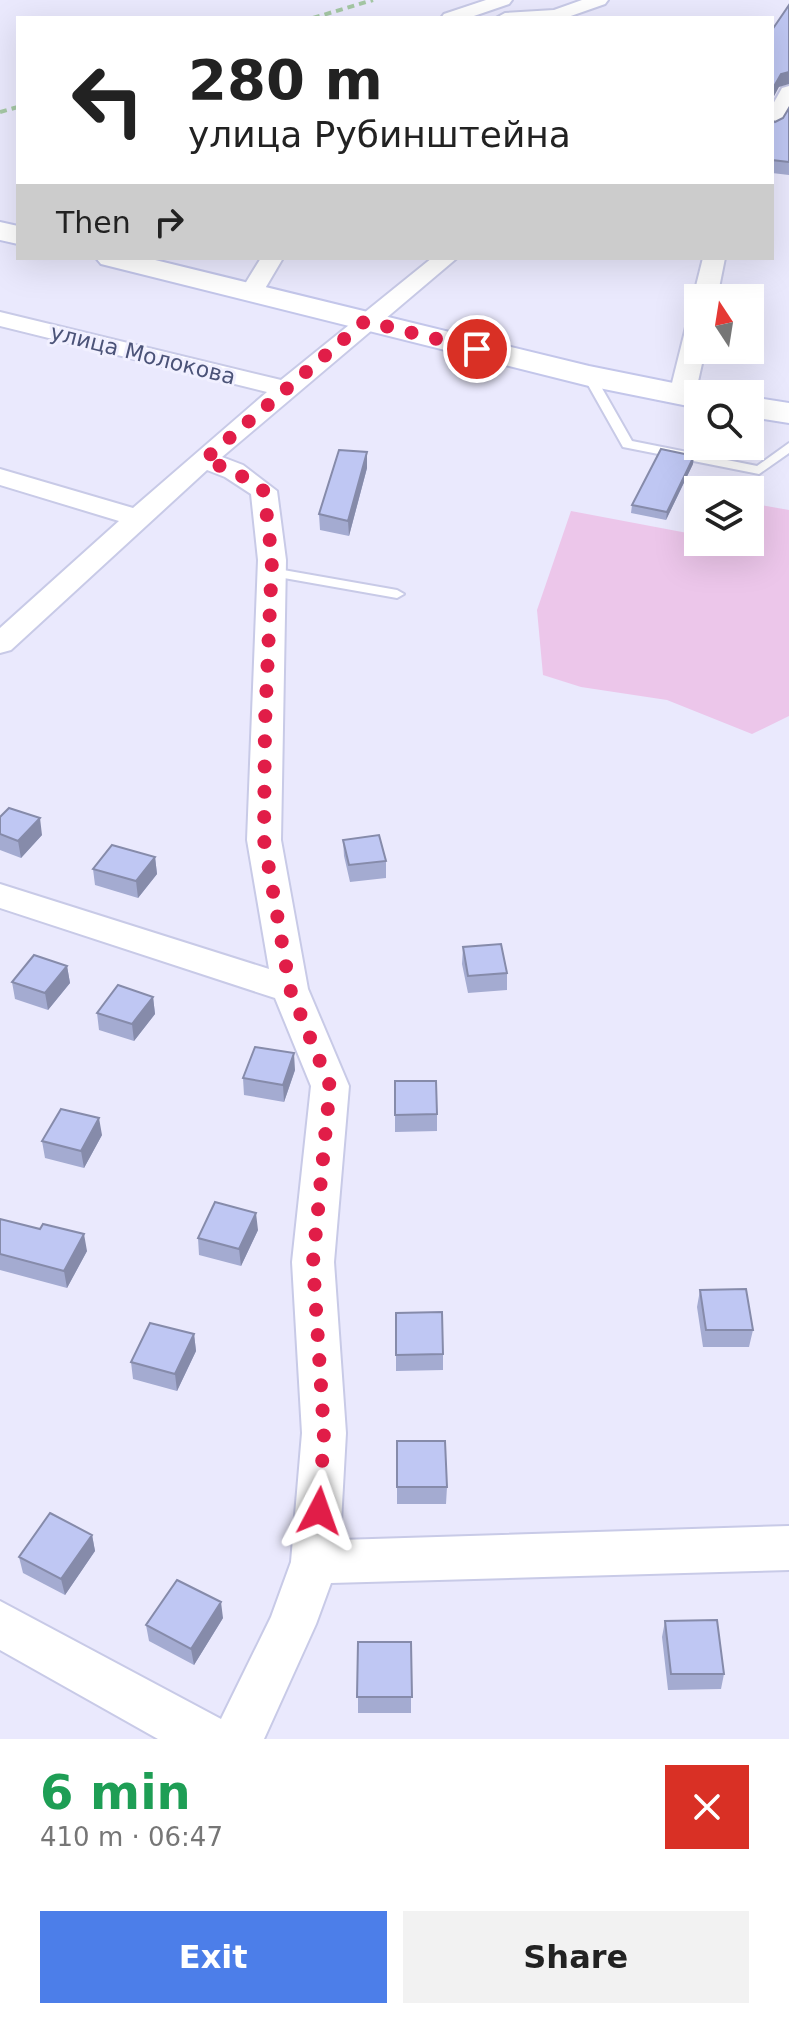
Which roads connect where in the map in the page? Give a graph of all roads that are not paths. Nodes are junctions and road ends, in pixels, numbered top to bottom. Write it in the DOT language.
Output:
graph roads {
  1 [pos="503,0"];
  2 [pos="599,0"];
  3 [pos="456,16"];
  4 [pos="539,16"];
  5 [pos="789,92"];
  6 [pos="774,122"];
  7 [pos="119,260"];
  8 [pos="271,260"];
  9 [pos="443,260"];
  10 [pos="714,260"];
  11 [pos="708,284"];
  12 [pos="252,292"];
  13 [pos="0,319"];
  14 [pos="365,321"];
  15 [pos="589,376"];
  16 [pos="285,389"];
  17 [pos="684,395"];
  18 [pos="764,409"];
  19 [pos="789,413"];
  20 [pos="789,447"];
  21 [pos="204,460"];
  22 [pos="0,477"];
  23 [pos="136,517"];
  24 [pos="272,572"];
  25 [pos="397,594"];
  26 [pos="0,644"];
  27 [pos="0,896"];
  28 [pos="290,989"];
  29 [pos="789,1548"];
  30 [pos="315,1562"];
  31 [pos="0,1624"];
  32 [pos="207,1739"];
  33 [pos="238,1739"];
  1 -- 3 [label="street"];
  2 -- 4 [label="street"];
  5 -- 6 [label="street"];
  7 -- 12 [label="street"];
  8 -- 12 [label="street"];
  9 -- 14 [label="street"];
  10 -- 11 [label="street"];
  12 -- 14 [label="street"];
  13 -- 16 [label="street, улица Молокова"];
  14 -- 15 [label="street"];
  14 -- 16 [label="street"];
  15 -- 17 [label="street"];
  15 -- 20 [label="lane"];
  16 -- 21 [label="street"];
  18 -- 19 [label="street"];
  21 -- 23 [label="street"];
  21 -- 24 [label="street"];
  22 -- 23 [label="street"];
  23 -- 26 [label="street"];
  24 -- 25 [label="lane"];
  24 -- 28 [label="street"];
  27 -- 28 [label="street"];
  28 -- 30 [label="street"];
  29 -- 30 [label="street"];
  30 -- 33 [label="street"];
  31 -- 32 [label="street"];
}
